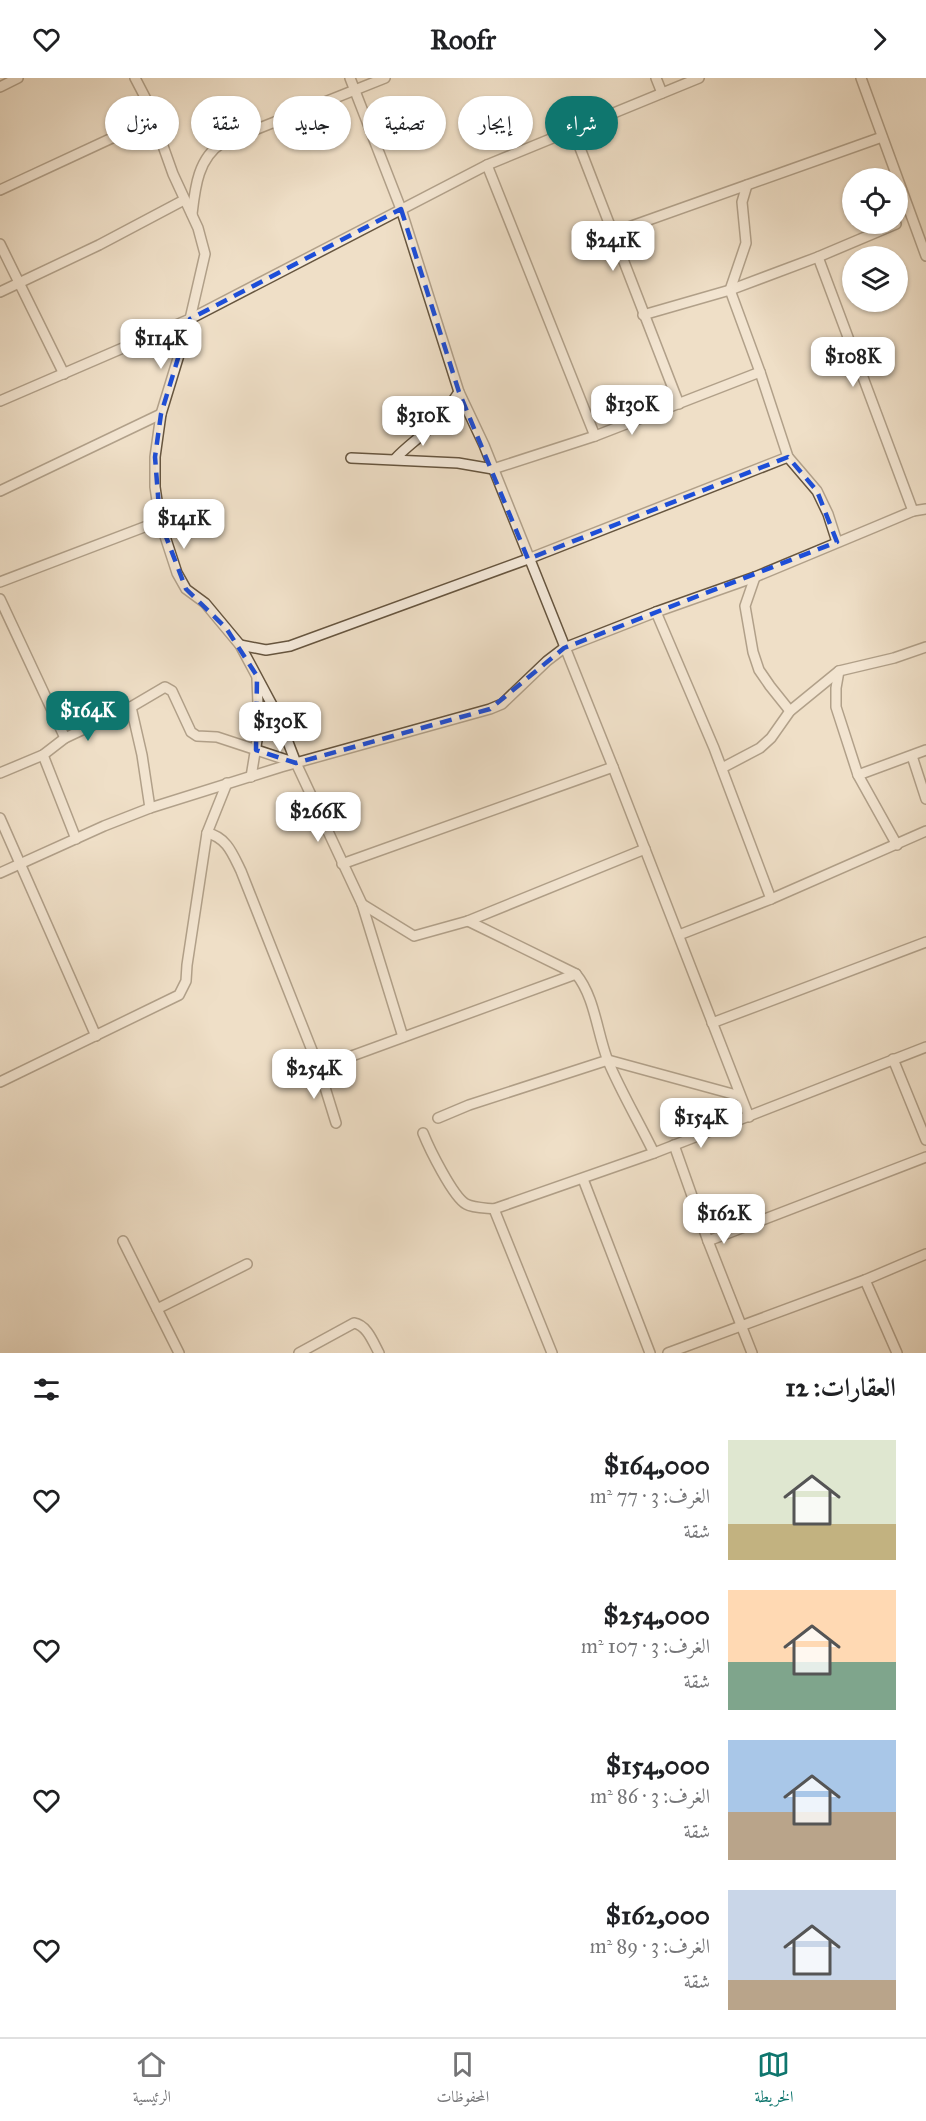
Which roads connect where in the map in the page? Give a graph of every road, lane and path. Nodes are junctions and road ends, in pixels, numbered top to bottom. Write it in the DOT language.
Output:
graph roads {
  1 [pos="18,78"];
  2 [pos="350,78"];
  3 [pos="386,78"];
  4 [pos="656,78"];
  5 [pos="699,78"];
  6 [pos="861,78"];
  7 [pos="139,79"];
  8 [pos="0,87"];
  9 [pos="355,89"];
  10 [pos="662,93"];
  11 [pos="145,96"];
  12 [pos="618,111"];
  13 [pos="882,137"];
  14 [pos="105,141"];
  15 [pos="545,141"];
  16 [pos="165,150"];
  17 [pos="581,150"];
  18 [pos="487,165"];
  19 [pos="747,184"];
  20 [pos="0,190"];
  21 [pos="184,201"];
  22 [pos="400,209"];
  23 [pos="192,214"];
  24 [pos="912,217"];
  25 [pos="908,218"];
  26 [pos="612,233"];
  27 [pos="871,234"];
  28 [pos="0,244"];
  29 [pos="926,256"];
  30 [pos="818,257"];
  31 [pos="20,283"];
  32 [pos="730,290"];
  33 [pos="0,292"];
  34 [pos="643,315"];
  35 [pos="190,319"];
  36 [pos="760,372"];
  37 [pos="64,374"];
  38 [pos="459,392"];
  39 [pos="0,401"];
  40 [pos="679,404"];
  41 [pos="161,414"];
  42 [pos="595,436"];
  43 [pos="788,457"];
  44 [pos="351,458"];
  45 [pos="395,459"];
  46 [pos="493,469"];
  47 [pos="0,491"];
  48 [pos="926,509"];
  49 [pos="913,511"];
  50 [pos="160,521"];
  51 [pos="837,542"];
  52 [pos="528,559"];
  53 [pos="754,577"];
  54 [pos="0,582"];
  55 [pos="0,599"];
  56 [pos="656,612"];
  57 [pos="240,645"];
  58 [pos="926,647"];
  59 [pos="564,648"];
  60 [pos="839,671"];
  61 [pos="257,676"];
  62 [pos="131,707"];
  63 [pos="790,711"];
  64 [pos="65,738"];
  65 [pos="256,750"];
  66 [pos="926,750"];
  67 [pos="43,755"];
  68 [pos="912,756"];
  69 [pos="296,762"];
  70 [pos="613,767"];
  71 [pos="722,768"];
  72 [pos="0,773"];
  73 [pos="858,775"];
  74 [pos="251,777"];
  75 [pos="227,783"];
  76 [pos="926,799"];
  77 [pos="150,808"];
  78 [pos="0,818"];
  79 [pos="926,831"];
  80 [pos="207,833"];
  81 [pos="76,839"];
  82 [pos="897,845"];
  83 [pos="645,849"];
  84 [pos="19,864"];
  85 [pos="342,864"];
  86 [pos="0,873"];
  87 [pos="771,899"];
  88 [pos="362,904"];
  89 [pos="468,921"];
  90 [pos="679,934"];
  91 [pos="926,942"];
  92 [pos="576,974"];
  93 [pos="712,1023"];
  94 [pos="96,1036"];
  95 [pos="404,1037"];
  96 [pos="926,1047"];
  97 [pos="893,1059"];
  98 [pos="608,1060"];
  99 [pos="319,1068"];
  100 [pos="0,1082"];
  101 [pos="740,1096"];
  102 [pos="749,1117"];
  103 [pos="438,1118"];
  104 [pos="336,1123"];
  105 [pos="423,1133"];
  106 [pos="926,1140"];
  107 [pos="674,1145"];
  108 [pos="654,1153"];
  109 [pos="926,1157"];
  110 [pos="583,1179"];
  111 [pos="494,1209"];
  112 [pos="123,1241"];
  113 [pos="708,1241"];
  114 [pos="926,1254"];
  115 [pos="247,1264"];
  116 [pos="865,1280"];
  117 [pos="157,1309"];
  118 [pos="741,1326"];
  119 [pos="179,1353"];
  120 [pos="299,1353"];
  121 [pos="379,1353"];
  122 [pos="552,1353"];
  123 [pos="650,1353"];
  124 [pos="668,1353"];
  125 [pos="752,1353"];
  126 [pos="897,1353"];
  1 -- 8 [label="street"];
  2 -- 9 [label="street"];
  3 -- 9 [label="street"];
  4 -- 10 [label="street"];
  5 -- 10 [label="street"];
  6 -- 13 [label="street"];
  7 -- 11 [label="street"];
  9 -- 22 [label="street"];
  9 -- 23 [label="street"];
  10 -- 12 [label="street"];
  13 -- 19 [label="street"];
  13 -- 24 [label="street"];
  14 -- 20 [label="street"];
  15 -- 18 [label="street"];
  16 -- 21 [label="street"];
  17 -- 26 [label="street"];
  18 -- 22 [label="street"];
  18 -- 42 [label="street"];
  19 -- 26 [label="street"];
  19 -- 32 [label="street"];
  21 -- 23 [label="street"];
  21 -- 31 [label="street"];
  22 -- 35 [label="street"];
  22 -- 38 [label="street"];
  23 -- 35 [label="street"];
  24 -- 25 [label="street"];
  24 -- 29 [label="street"];
  26 -- 34 [label="street"];
  27 -- 30 [label="street"];
  28 -- 31 [label="street"];
  30 -- 32 [label="street"];
  30 -- 49 [label="street"];
  31 -- 33 [label="street"];
  31 -- 37 [label="street"];
  32 -- 34 [label="street"];
  32 -- 36 [label="street"];
  34 -- 40 [label="street"];
  35 -- 37 [label="street"];
  35 -- 41 [label="street"];
  36 -- 40 [label="street"];
  36 -- 43 [label="street"];
  37 -- 39 [label="street"];
  38 -- 45 [label="street"];
  38 -- 46 [label="street"];
  40 -- 42 [label="street"];
  41 -- 47 [label="street"];
  41 -- 50 [label="street"];
  42 -- 46 [label="street"];
  43 -- 51 [label="street"];
  43 -- 52 [label="street"];
  44 -- 45 [label="street"];
  45 -- 46 [label="street"];
  46 -- 52 [label="street"];
  48 -- 49 [label="street"];
  49 -- 51 [label="street"];
  50 -- 54 [label="street"];
  50 -- 57 [label="street"];
  51 -- 53 [label="street"];
  52 -- 57 [label="street"];
  52 -- 59 [label="street"];
  53 -- 56 [label="street"];
  53 -- 63 [label="street"];
  55 -- 64 [label="street"];
  56 -- 59 [label="street"];
  56 -- 71 [label="street"];
  57 -- 61 [label="street"];
  58 -- 60 [label="street"];
  59 -- 69 [label="street"];
  59 -- 70 [label="street"];
  60 -- 63 [label="street"];
  60 -- 73 [label="street"];
  61 -- 65 [label="street"];
  61 -- 69 [label="street"];
  62 -- 64 [label="street"];
  62 -- 65 [label="street"];
  62 -- 77 [label="street"];
  63 -- 71 [label="street"];
  64 -- 67 [label="street"];
  65 -- 69 [label="street"];
  65 -- 74 [label="street"];
  66 -- 68 [label="street"];
  67 -- 72 [label="street"];
  67 -- 81 [label="street"];
  68 -- 73 [label="street"];
  68 -- 76 [label="street"];
  69 -- 74 [label="street"];
  69 -- 85 [label="street"];
  70 -- 83 [label="street"];
  70 -- 85 [label="street"];
  71 -- 87 [label="street"];
  73 -- 82 [label="street"];
  74 -- 75 [label="street"];
  75 -- 77 [label="street"];
  75 -- 80 [label="street"];
  77 -- 81 [label="street"];
  78 -- 84 [label="street"];
  79 -- 82 [label="street"];
  80 -- 94 [label="street"];
  80 -- 99 [label="street"];
  81 -- 84 [label="street"];
  82 -- 87 [label="street"];
  83 -- 89 [label="street"];
  83 -- 90 [label="street"];
  84 -- 86 [label="street"];
  84 -- 94 [label="street"];
  85 -- 88 [label="street"];
  87 -- 90 [label="street"];
  88 -- 89 [label="street"];
  88 -- 95 [label="street"];
  89 -- 92 [label="street"];
  90 -- 93 [label="street"];
  91 -- 93 [label="street"];
  92 -- 95 [label="street"];
  92 -- 98 [label="street"];
  93 -- 101 [label="street"];
  94 -- 100 [label="street"];
  95 -- 99 [label="street"];
  96 -- 97 [label="street"];
  97 -- 102 [label="street"];
  97 -- 106 [label="street"];
  98 -- 101 [label="street"];
  98 -- 103 [label="street"];
  98 -- 108 [label="street"];
  99 -- 104 [label="street"];
  101 -- 102 [label="street"];
  102 -- 107 [label="street"];
  105 -- 111 [label="street"];
  107 -- 108 [label="street"];
  107 -- 113 [label="street"];
  108 -- 110 [label="street"];
  109 -- 113 [label="street"];
  110 -- 111 [label="street"];
  110 -- 123 [label="street"];
  111 -- 122 [label="street"];
  112 -- 117 [label="street"];
  113 -- 118 [label="street"];
  114 -- 116 [label="street"];
  115 -- 117 [label="street"];
  116 -- 118 [label="street"];
  116 -- 126 [label="street"];
  117 -- 119 [label="street"];
  118 -- 124 [label="street"];
  118 -- 125 [label="street"];
  120 -- 121 [label="street"];
}
